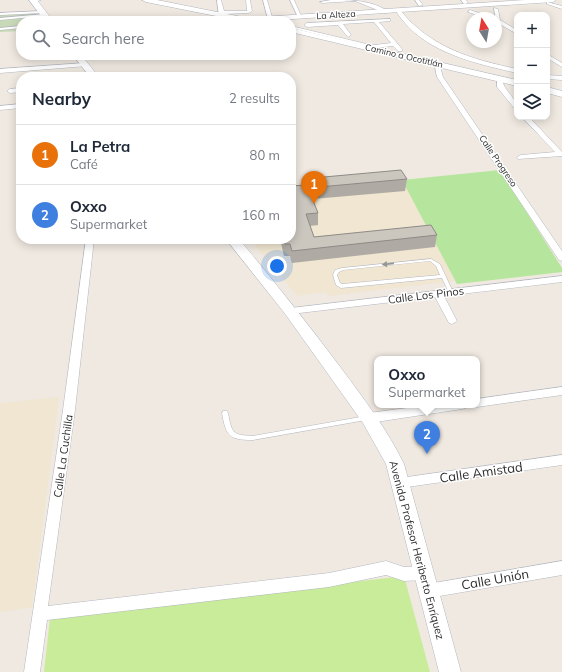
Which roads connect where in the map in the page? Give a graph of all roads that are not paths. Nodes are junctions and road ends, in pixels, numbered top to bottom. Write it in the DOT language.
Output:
graph roads {
  1 [pos="35,0"];
  2 [pos="146,0"];
  3 [pos="219,0"];
  4 [pos="248,0"];
  5 [pos="264,0"];
  6 [pos="292,0"];
  7 [pos="355,0"];
  8 [pos="509,0"];
  9 [pos="464,1"];
  10 [pos="547,1"];
  11 [pos="366,2"];
  12 [pos="323,3"];
  13 [pos="494,3"];
  14 [pos="421,5"];
  15 [pos="562,8"];
  16 [pos="398,11"];
  17 [pos="470,11"];
  18 [pos="387,12"];
  19 [pos="473,12"];
  20 [pos="0,14"];
  21 [pos="221,14"];
  22 [pos="43,16"];
  23 [pos="229,16"];
  24 [pos="270,16"];
  25 [pos="16,17"];
  26 [pos="300,17"];
  27 [pos="0,18"];
  28 [pos="296,18"];
  29 [pos="388,20"];
  30 [pos="375,21"];
  31 [pos="339,23"];
  32 [pos="502,23"];
  33 [pos="307,25"];
  34 [pos="16,27"];
  35 [pos="0,29"];
  36 [pos="296,29"];
  37 [pos="514,30"];
  38 [pos="348,35"];
  39 [pos="394,44"];
  40 [pos="370,47"];
  41 [pos="400,50"];
  42 [pos="550,58"];
  43 [pos="81,60"];
  44 [pos="436,64"];
  45 [pos="85,65"];
  46 [pos="562,65"];
  47 [pos="514,70"];
  48 [pos="0,71"];
  49 [pos="91,72"];
  50 [pos="550,77"];
  51 [pos="562,78"];
  52 [pos="499,79"];
  53 [pos="514,82"];
  54 [pos="16,90"];
  55 [pos="10,91"];
  56 [pos="550,91"];
  57 [pos="562,94"];
  58 [pos="514,104"];
  59 [pos="16,106"];
  60 [pos="0,108"];
  61 [pos="528,120"];
  62 [pos="561,154"];
  63 [pos="521,157"];
  64 [pos="89,244"];
  65 [pos="236,244"];
  66 [pos="562,258"];
  67 [pos="443,276"];
  68 [pos="562,279"];
  69 [pos="450,292"];
  70 [pos="438,294"];
  71 [pos="291,311"];
  72 [pos="452,321"];
  73 [pos="562,391"];
  74 [pos="480,403"];
  75 [pos="441,408"];
  76 [pos="225,413"];
  77 [pos="369,418"];
  78 [pos="562,460"];
  79 [pos="400,483"];
  80 [pos="562,568"];
  81 [pos="426,582"];
  82 [pos="39,614"];
  83 [pos="32,672"];
  84 [pos="450,672"];
  1 -- 22 [label="main road"];
  2 -- 21 [label="main road"];
  3 -- 21 [label="street"];
  4 -- 21 [label="street"];
  5 -- 24 [label="street"];
  6 -- 26 [label="street"];
  7 -- 11 [label="street"];
  7 -- 12 [label="street"];
  8 -- 13 [label="street"];
  9 -- 13 [label="street"];
  9 -- 14 [label="street"];
  10 -- 13 [label="street"];
  10 -- 15 [label="street"];
  11 -- 18 [label="street"];
  13 -- 14 [label="street"];
  14 -- 16 [label="street, La Alteza"];
  16 -- 18 [label="street, La Alteza"];
  16 -- 47 [label="street"];
  17 -- 19 [label="street"];
  18 -- 26 [label="street, La Alteza"];
  20 -- 22 [label="street"];
  21 -- 23 [label="main road"];
  25 -- 27 [label="lane"];
  26 -- 28 [label="street, La Alteza"];
  29 -- 30 [label="street"];
  30 -- 31 [label="street"];
  30 -- 39 [label="street"];
  31 -- 33 [label="street"];
  31 -- 38 [label="street"];
  32 -- 37 [label="street"];
  34 -- 35 [label="lane"];
  36 -- 40 [label="main road, Camino a Ocotitlán"];
  39 -- 40 [label="street"];
  39 -- 41 [label="street"];
  40 -- 44 [label="main road, Camino a Ocotitlán"];
  42 -- 46 [label="street"];
  43 -- 45 [label="main road"];
  44 -- 52 [label="main road, Camino a Ocotitlán"];
  44 -- 66 [label="street, Calle Progreso"];
  45 -- 48 [label="street"];
  45 -- 49 [label="main road"];
  50 -- 51 [label="street"];
  52 -- 53 [label="main road, Camino a Ocotitlán"];
  52 -- 58 [label="street"];
  54 -- 55 [label="street"];
  56 -- 57 [label="main road"];
  59 -- 60 [label="street"];
  61 -- 62 [label="street"];
  62 -- 63 [label="street"];
  64 -- 82 [label="street, Calle La Cuchilla"];
  65 -- 71 [label="main road, Avenida Profesor Heriberto Enríquez"];
  67 -- 67 [label="lane, one-way"];
  67 -- 69 [label="lane"];
  68 -- 69 [label="street, Calle Los Pinos"];
  69 -- 70 [label="street, Calle Los Pinos"];
  70 -- 71 [label="street, Calle Los Pinos"];
  70 -- 72 [label="street"];
  71 -- 77 [label="main road, Avenida Profesor Heriberto Enríquez"];
  73 -- 74 [label="street"];
  75 -- 77 [label="street"];
  76 -- 77 [label="lane"];
  77 -- 79 [label="main road, Avenida Profesor Heriberto Enríquez"];
  78 -- 79 [label="street, Calle Amistad"];
  79 -- 81 [label="main road, Avenida Profesor Heriberto Enríquez"];
  80 -- 81 [label="street, Calle Unión"];
  81 -- 82 [label="street, Calle Unión"];
  81 -- 84 [label="main road, Avenida Profesor Heriberto Enríquez"];
  82 -- 83 [label="street, Calle La Cuchilla"];
}
